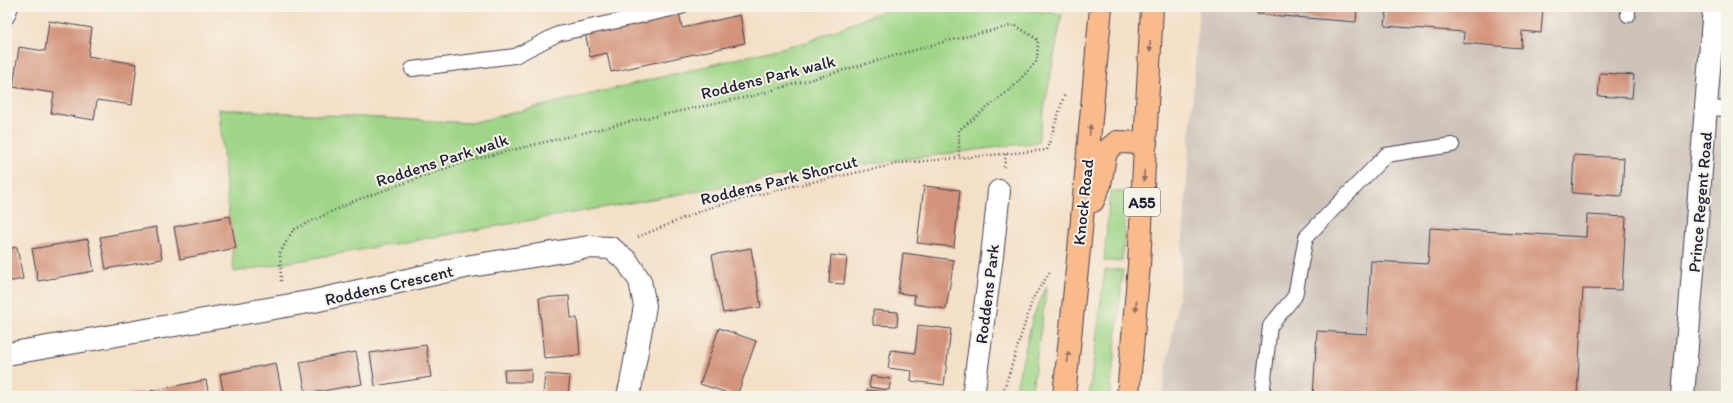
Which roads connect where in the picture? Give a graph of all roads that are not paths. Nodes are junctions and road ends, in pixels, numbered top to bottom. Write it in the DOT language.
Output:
graph roads {
  1 [pos="11,7"];
  2 [pos="681,7"];
  3 [pos="1101,7"];
  4 [pos="1152,7"];
  5 [pos="1714,7"];
  6 [pos="7,17"];
  7 [pos="1719,45"];
  8 [pos="412,69"];
  9 [pos="1717,109"];
  10 [pos="1146,143"];
  11 [pos="1452,145"];
  12 [pos="999,191"];
  13 [pos="1081,230"];
  14 [pos="7,354"];
  15 [pos="628,396"];
  16 [pos="973,396"];
  17 [pos="1064,396"];
  18 [pos="1128,396"];
  19 [pos="1262,396"];
  20 [pos="1683,396"];
  1 -- 6 [label="lane"];
  2 -- 8 [label="lane"];
  13 -- 3 [label="highway, Knock Road, one-way"];
  4 -- 10 [label="highway, A55, one-way"];
  5 -- 7 [label="street, Prince Regent Road"];
  7 -- 9 [label="street, Prince Regent Road"];
  9 -- 20 [label="street, Prince Regent Road"];
  10 -- 13 [label="highway"];
  10 -- 18 [label="highway, A55, one-way"];
  11 -- 19 [label="lane"];
  12 -- 16 [label="street, Roddens Park"];
  17 -- 13 [label="highway, Knock Road, one-way"];
  14 -- 15 [label="street, Roddens Crescent"];
}
